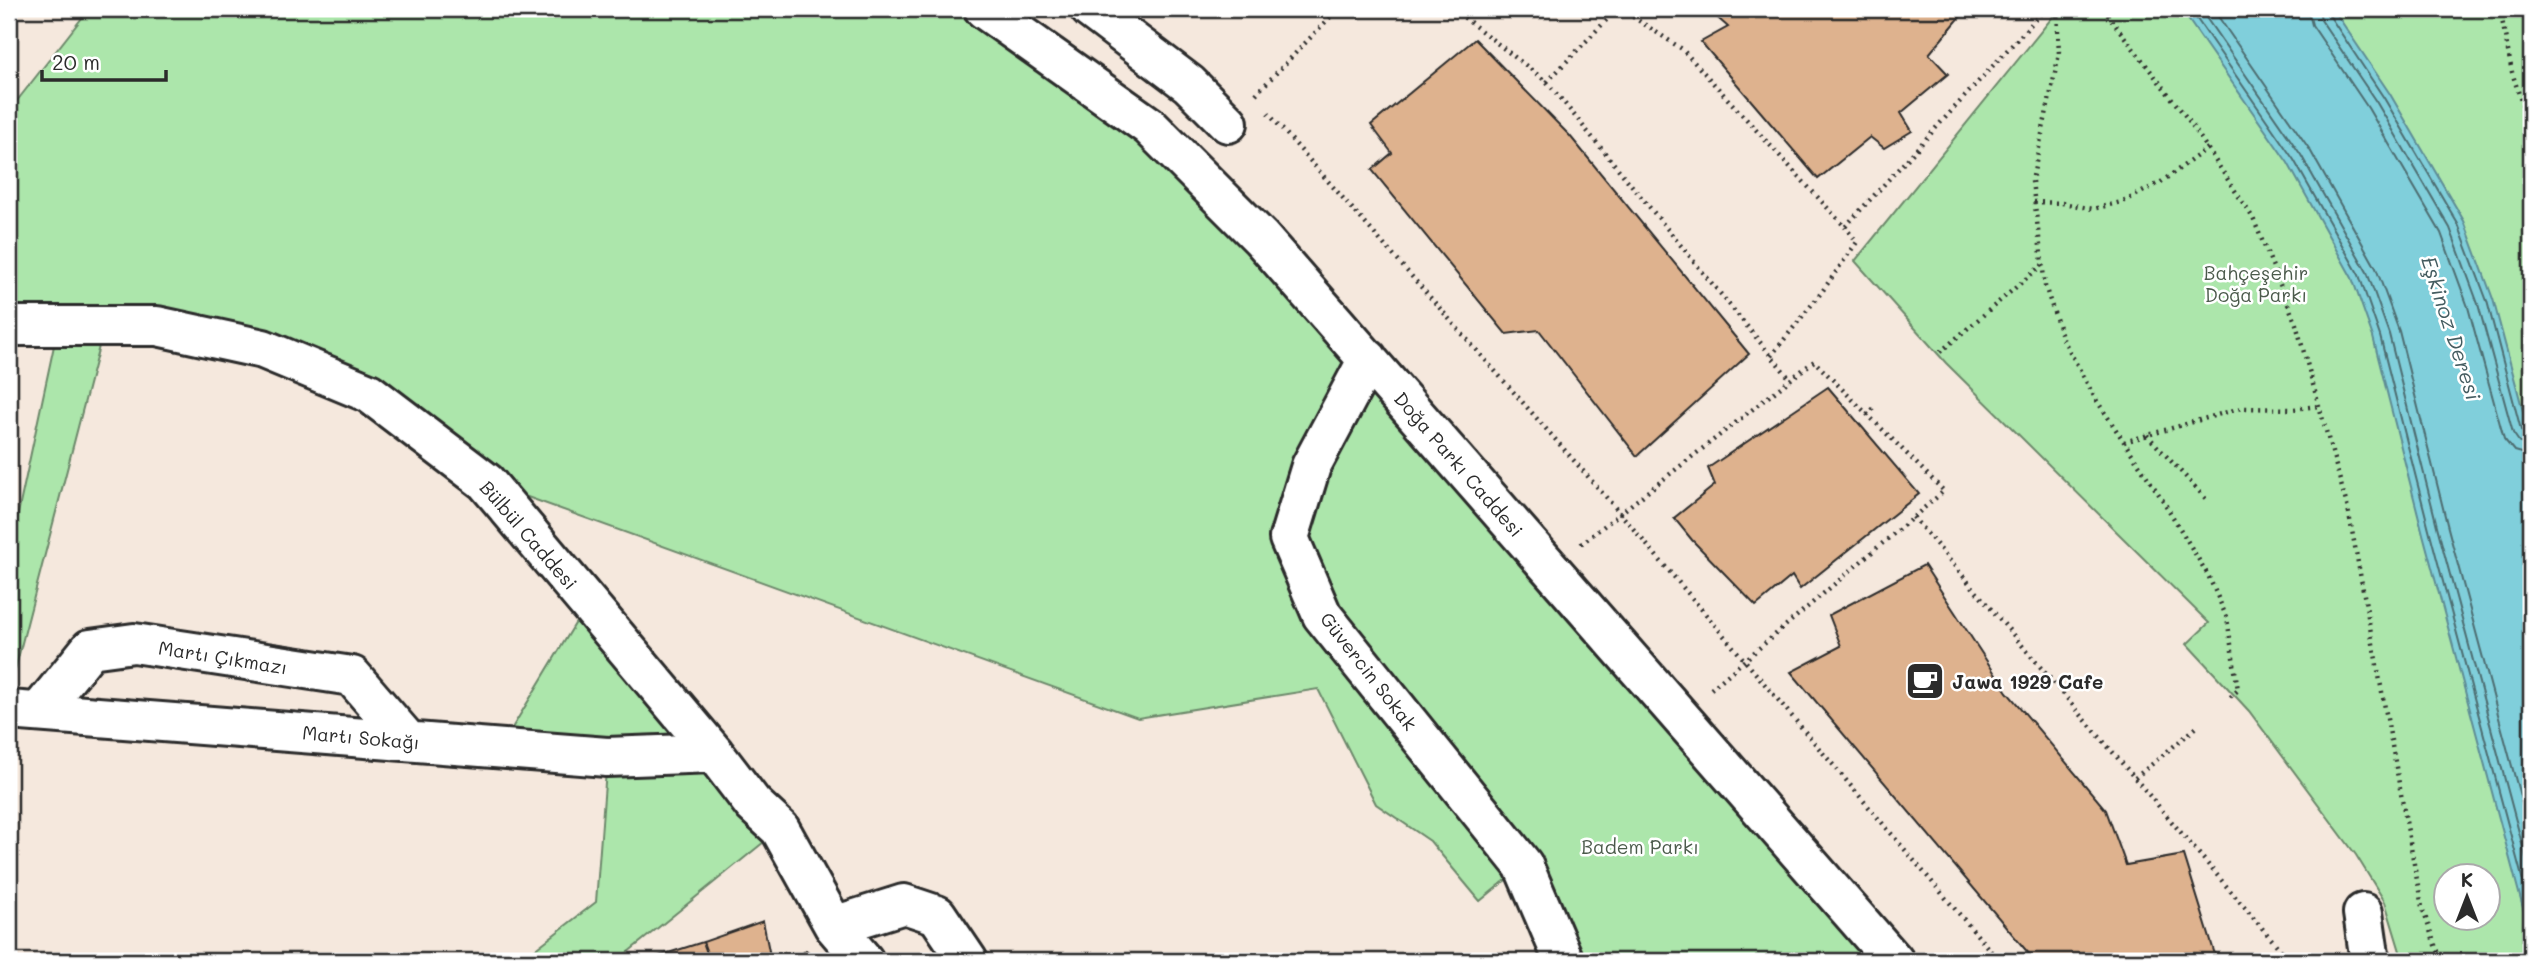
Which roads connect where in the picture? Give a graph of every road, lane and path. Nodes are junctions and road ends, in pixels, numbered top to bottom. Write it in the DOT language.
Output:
graph roads {
  1 [pos="984,9"];
  2 [pos="1090,9"];
  3 [pos="1338,9"];
  4 [pos="1453,9"];
  5 [pos="1619,9"];
  6 [pos="2045,9"];
  7 [pos="2057,9"];
  8 [pos="2103,9"];
  9 [pos="2500,9"];
  10 [pos="1547,82"];
  11 [pos="1241,110"];
  12 [pos="2531,133"];
  13 [pos="2208,148"];
  14 [pos="2034,202"];
  15 [pos="1845,227"];
  16 [pos="2042,264"];
  17 [pos="9,326"];
  18 [pos="1940,352"];
  19 [pos="1771,356"];
  20 [pos="1368,359"];
  21 [pos="1791,380"];
  22 [pos="2320,406"];
  23 [pos="1874,408"];
  24 [pos="1867,415"];
  25 [pos="2147,435"];
  26 [pos="2124,442"];
  27 [pos="2208,501"];
  28 [pos="1620,513"];
  29 [pos="1913,517"];
  30 [pos="1550,568"];
  31 [pos="1743,661"];
  32 [pos="2227,700"];
  33 [pos="24,711"];
  34 [pos="1679,716"];
  35 [pos="2197,727"];
  36 [pos="408,741"];
  37 [pos="714,753"];
  38 [pos="2135,778"];
  39 [pos="2363,913"];
  40 [pos="834,926"];
  41 [pos="2531,951"];
  42 [pos="864,961"];
  43 [pos="968,961"];
  44 [pos="1564,961"];
  45 [pos="1894,961"];
  46 [pos="1999,961"];
  47 [pos="2290,961"];
  48 [pos="2370,961"];
  49 [pos="2445,961"];
  50 [pos="2506,961"];
  1 -- 20 [label="street, Doğa Parkı Caddesi"];
  2 -- 11 [label="street"];
  3 -- 11 [label="path"];
  4 -- 10 [label="path"];
  5 -- 10 [label="path"];
  5 -- 15 [label="path"];
  6 -- 15 [label="path"];
  7 -- 14 [label="path"];
  8 -- 13 [label="path"];
  9 -- 12 [label="path"];
  10 -- 19 [label="path"];
  11 -- 28 [label="path"];
  13 -- 14 [label="path"];
  13 -- 22 [label="path"];
  14 -- 16 [label="path"];
  15 -- 19 [label="path"];
  16 -- 18 [label="path"];
  16 -- 26 [label="path"];
  17 -- 37 [label="street, Bülbül Caddesi"];
  19 -- 21 [label="path"];
  20 -- 30 [label="street, Doğa Parkı Caddesi"];
  20 -- 44 [label="street, Güvercin Sokak"];
  21 -- 24 [label="path"];
  21 -- 28 [label="path"];
  22 -- 25 [label="path"];
  22 -- 49 [label="path"];
  23 -- 24 [label="path"];
  24 -- 29 [label="path"];
  25 -- 26 [label="path"];
  25 -- 27 [label="path"];
  26 -- 32 [label="path"];
  28 -- 30 [label="path"];
  28 -- 31 [label="path"];
  29 -- 31 [label="path"];
  29 -- 38 [label="path"];
  30 -- 34 [label="street, Doğa Parkı Caddesi"];
  31 -- 34 [label="path"];
  31 -- 46 [label="path"];
  33 -- 36 [label="street, Martı Sokağı"];
  33 -- 36 [label="street, Martı Çıkmazı"];
  34 -- 45 [label="street, Doğa Parkı Caddesi"];
  35 -- 38 [label="path"];
  36 -- 37 [label="street, Martı Sokağı"];
  37 -- 40 [label="street, Bülbül Caddesi"];
  38 -- 47 [label="path"];
  39 -- 48 [label="street"];
  40 -- 42 [label="street, Bülbül Caddesi"];
  40 -- 43 [label="street"];
  41 -- 50 [label="path"];
}
